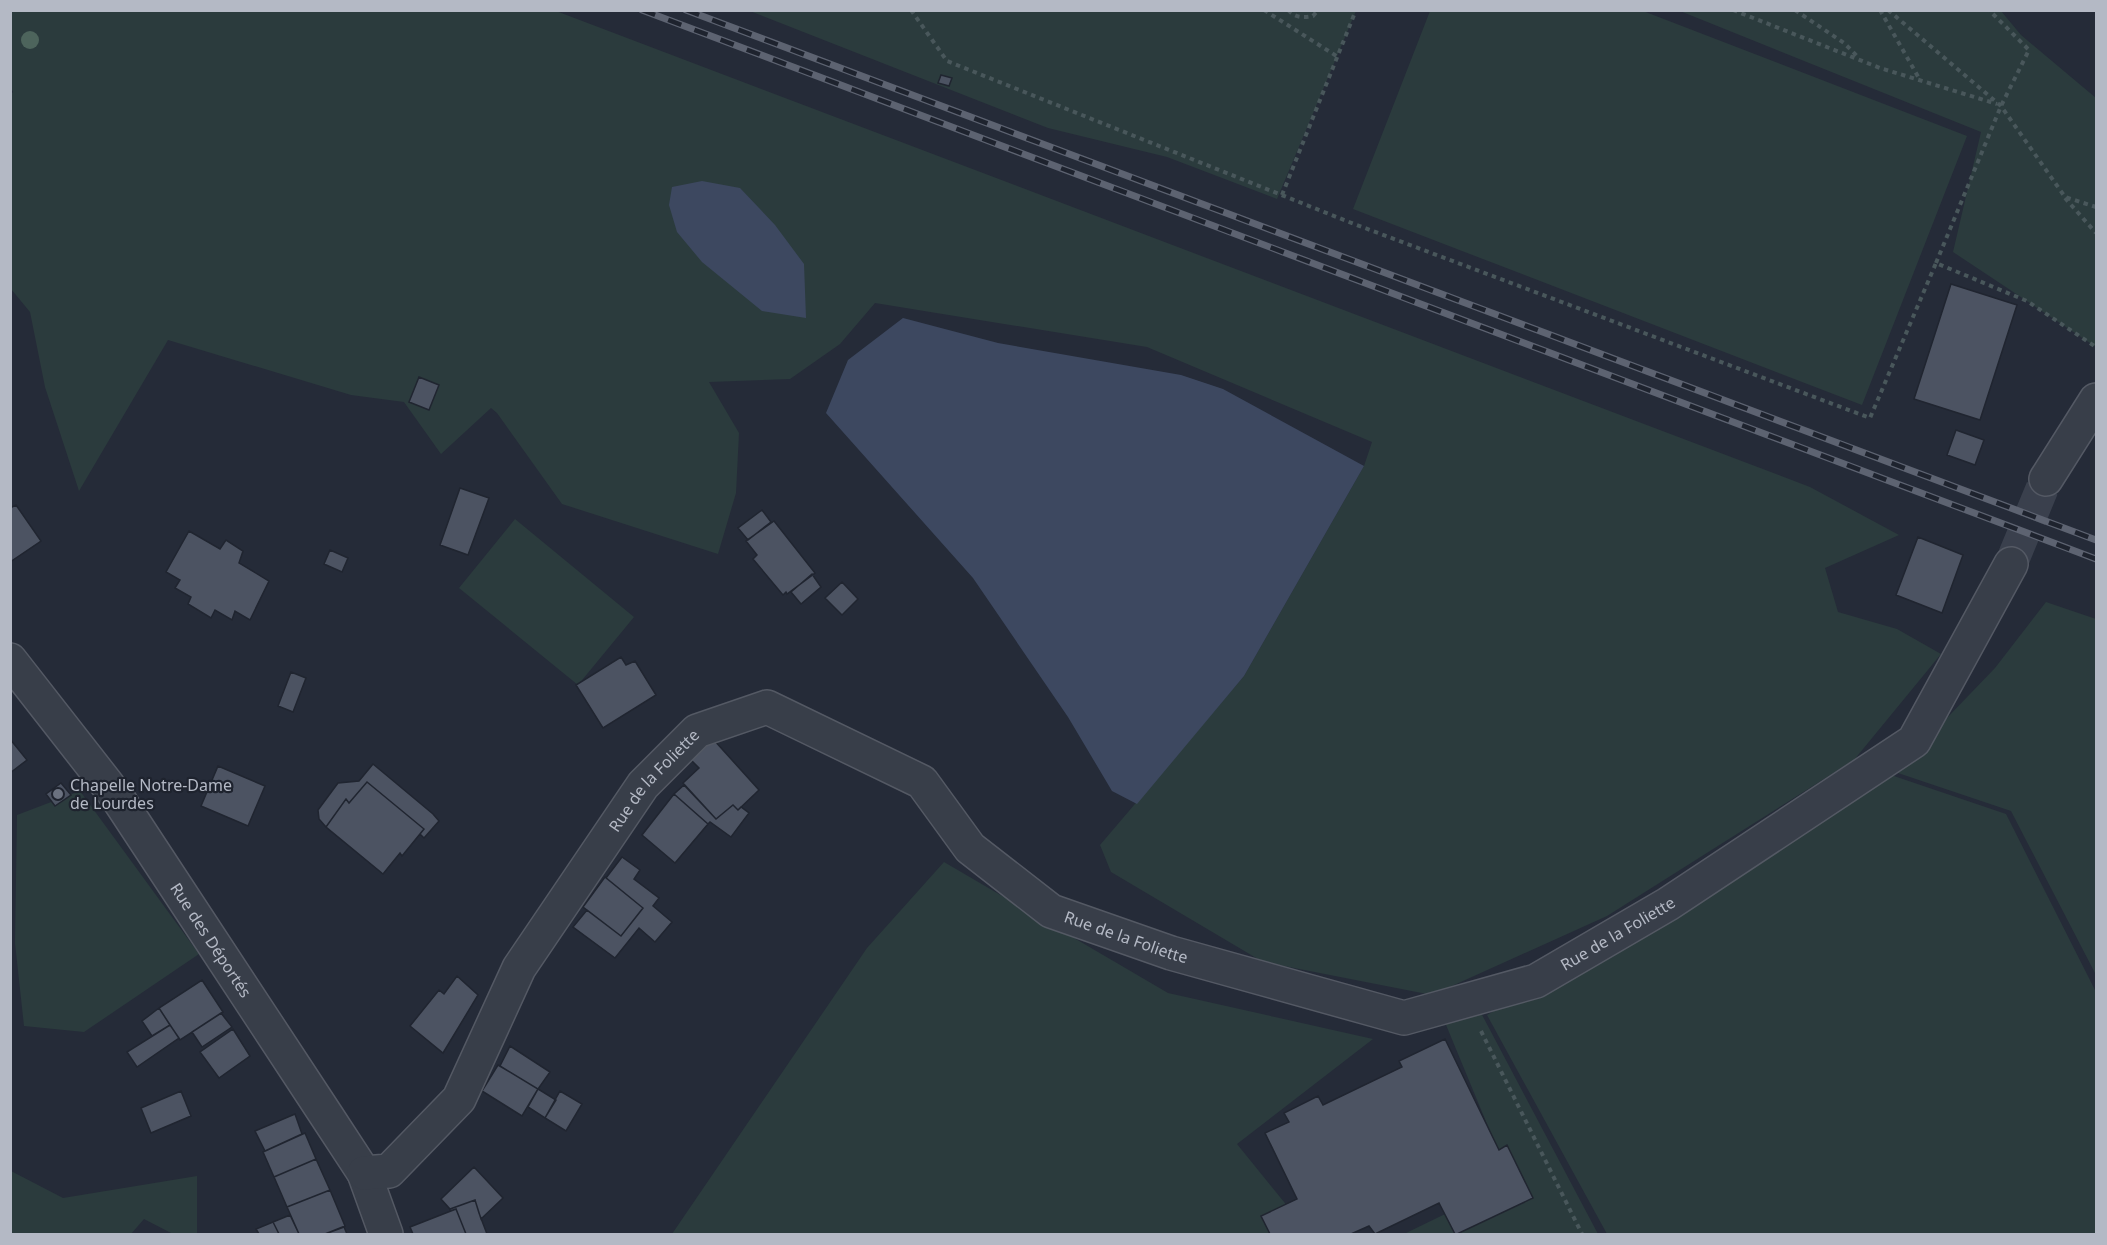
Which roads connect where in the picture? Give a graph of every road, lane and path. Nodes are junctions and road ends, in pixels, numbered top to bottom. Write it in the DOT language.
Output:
graph roads {
  1 [pos="911,10"];
  2 [pos="1264,10"];
  3 [pos="1288,10"];
  4 [pos="1318,10"];
  5 [pos="1356,10"];
  6 [pos="1733,10"];
  7 [pos="1795,10"];
  8 [pos="1880,10"];
  9 [pos="1888,10"];
  10 [pos="1989,10"];
  11 [pos="1293,15"];
  12 [pos="1288,26"];
  13 [pos="1338,57"];
  14 [pos="1861,60"];
  15 [pos="1920,81"];
  16 [pos="2001,106"];
  17 [pos="1282,195"];
  18 [pos="2065,197"];
  19 [pos="2097,207"];
  20 [pos="2097,233"];
  21 [pos="1936,263"];
  22 [pos="2097,347"];
  23 [pos="2097,400"];
  24 [pos="2046,479"];
  25 [pos="2011,564"];
  26 [pos="10,660"];
  27 [pos="1466,1000"];
  28 [pos="364,1173"];
  29 [pos="386,1234"];
  30 [pos="1582,1234"];
  1 -- 17 [label="path"];
  2 -- 12 [label="path"];
  3 -- 11 [label="path"];
  4 -- 11 [label="path"];
  5 -- 13 [label="path"];
  6 -- 14 [label="path"];
  7 -- 14 [label="path"];
  8 -- 15 [label="path"];
  9 -- 16 [label="path"];
  10 -- 16 [label="path"];
  11 -- 12 [label="path"];
  12 -- 13 [label="path"];
  13 -- 17 [label="path"];
  14 -- 15 [label="path"];
  15 -- 16 [label="path"];
  16 -- 18 [label="path"];
  16 -- 21 [label="path"];
  17 -- 21 [label="path"];
  18 -- 19 [label="path"];
  18 -- 20 [label="path"];
  21 -- 22 [label="path"];
  23 -- 24 [label="street"];
  25 -- 27 [label="street, Rue de la Foliette"];
  26 -- 28 [label="street, Rue des Déportés"];
  27 -- 28 [label="street, Rue de la Foliette"];
  27 -- 30 [label="path"];
  28 -- 29 [label="street, Rue des Déportés"];
}
